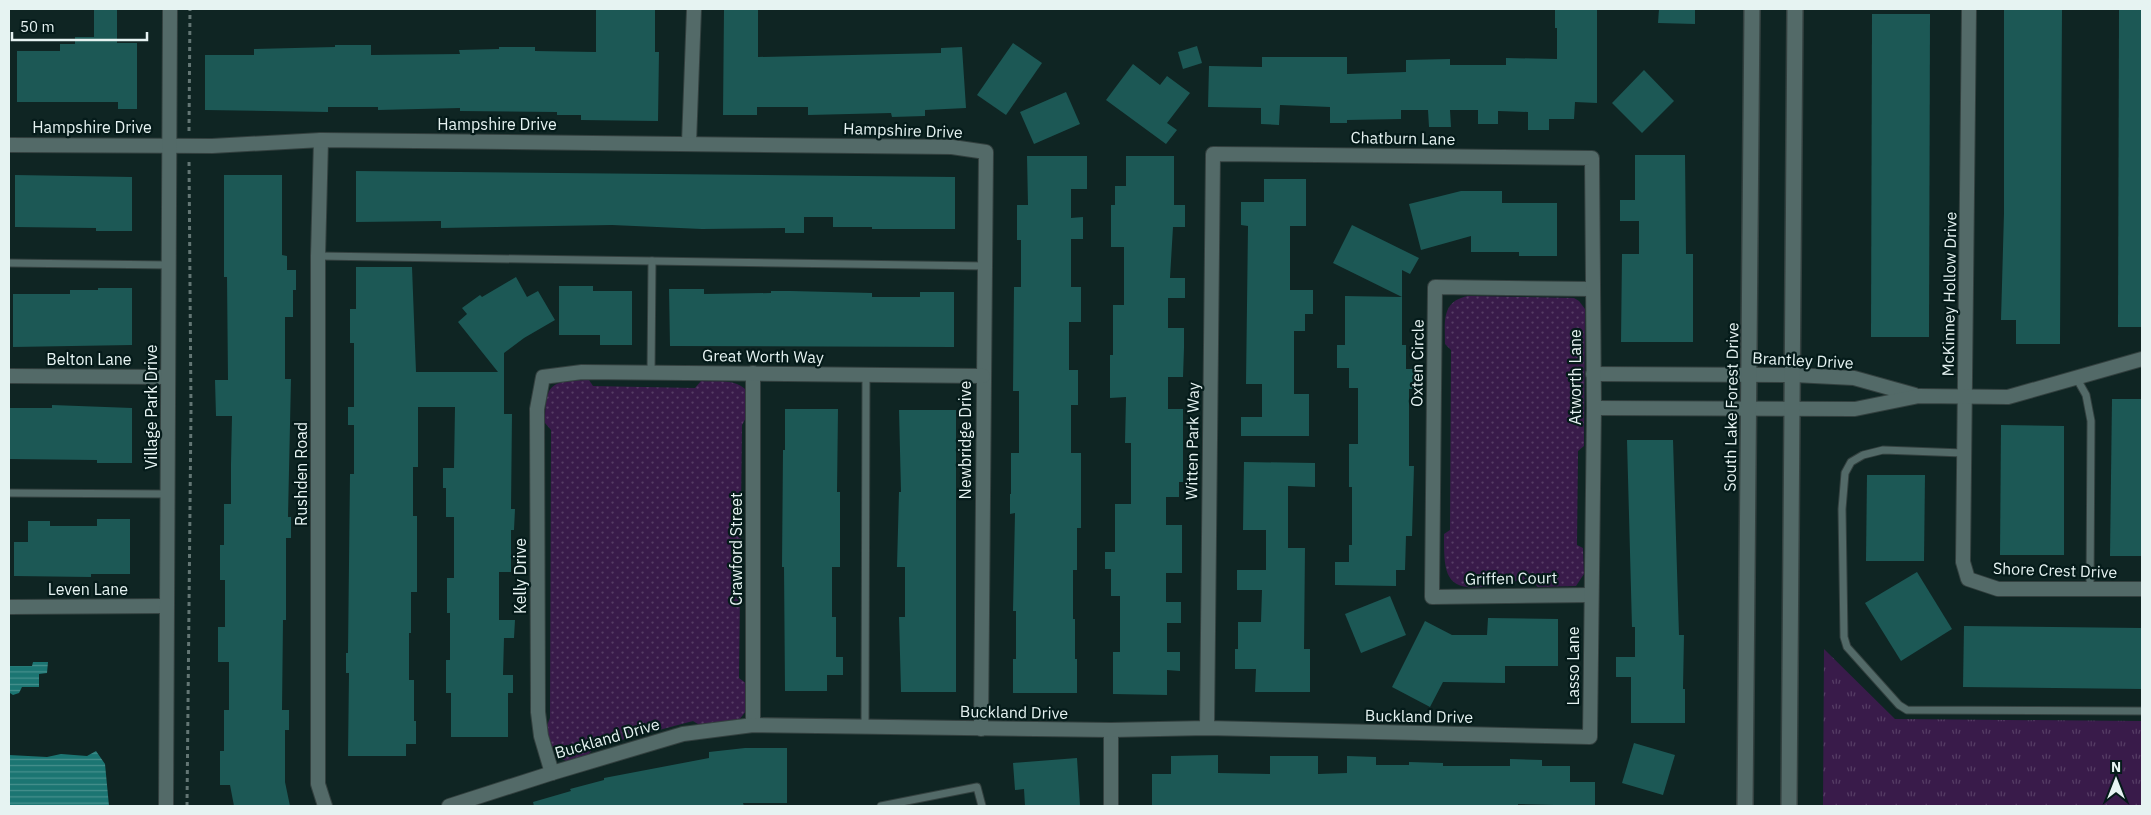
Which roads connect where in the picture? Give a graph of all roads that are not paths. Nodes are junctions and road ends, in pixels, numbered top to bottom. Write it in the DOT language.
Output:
graph roads {
  1 [pos="170,9"];
  2 [pos="694,9"];
  3 [pos="1752,9"];
  4 [pos="1795,9"];
  5 [pos="1969,9"];
  6 [pos="321,140"];
  7 [pos="689,143"];
  8 [pos="9,145"];
  9 [pos="169,145"];
  10 [pos="986,152"];
  11 [pos="1213,154"];
  12 [pos="1592,158"];
  13 [pos="318,256"];
  14 [pos="652,261"];
  15 [pos="9,263"];
  16 [pos="169,265"];
  17 [pos="985,266"];
  18 [pos="1592,289"];
  19 [pos="2142,359"];
  20 [pos="651,372"];
  21 [pos="753,373"];
  22 [pos="866,374"];
  23 [pos="1593,374"];
  24 [pos="1750,374"];
  25 [pos="1794,375"];
  26 [pos="9,376"];
  27 [pos="983,376"];
  28 [pos="168,377"];
  29 [pos="543,377"];
  30 [pos="2077,379"];
  31 [pos="1965,395"];
  32 [pos="1919,396"];
  33 [pos="1594,408"];
  34 [pos="1749,409"];
  35 [pos="1794,409"];
  36 [pos="1962,454"];
  37 [pos="9,493"];
  38 [pos="168,494"];
  39 [pos="1968,579"];
  40 [pos="2090,589"];
  41 [pos="2142,590"];
  42 [pos="1591,595"];
  43 [pos="1432,597"];
  44 [pos="167,606"];
  45 [pos="9,607"];
  46 [pos="2142,711"];
  47 [pos="753,725"];
  48 [pos="866,727"];
  49 [pos="1207,728"];
  50 [pos="981,729"];
  51 [pos="1111,730"];
  52 [pos="1590,737"];
  53 [pos="552,773"];
  54 [pos="166,806"];
  55 [pos="325,806"];
  56 [pos="449,806"];
  57 [pos="882,806"];
  58 [pos="982,806"];
  59 [pos="1111,806"];
  60 [pos="1745,806"];
  61 [pos="1789,806"];
  1 -- 9 [label="street, Village Park Drive"];
  2 -- 7 [label="street"];
  3 -- 24 [label="main road, South Lake Forest Drive"];
  4 -- 25 [label="main road"];
  5 -- 31 [label="street, McKinney Hollow Drive"];
  6 -- 7 [label="street, Hampshire Drive"];
  6 -- 9 [label="street, Hampshire Drive"];
  6 -- 13 [label="street, Rushden Road"];
  7 -- 10 [label="street, Hampshire Drive"];
  8 -- 9 [label="street, Hampshire Drive"];
  9 -- 16 [label="street, Village Park Drive"];
  10 -- 17 [label="street, Newbridge Drive"];
  11 -- 12 [label="street, Chatburn Lane"];
  11 -- 49 [label="street, Witten Park Way"];
  12 -- 18 [label="street, Atworth Lane"];
  13 -- 14 [label="lane"];
  13 -- 55 [label="street, Rushden Road"];
  14 -- 17 [label="lane"];
  14 -- 20 [label="lane"];
  15 -- 16 [label="lane"];
  16 -- 28 [label="street, Village Park Drive"];
  17 -- 27 [label="street, Newbridge Drive"];
  18 -- 23 [label="street, Atworth Lane"];
  18 -- 43 [label="street, Oxten Circle"];
  19 -- 30 [label="street, Brantley Drive"];
  20 -- 21 [label="street, Great Worth Way"];
  20 -- 29 [label="street, Great Worth Way"];
  21 -- 22 [label="street, Great Worth Way"];
  21 -- 47 [label="street, Crawford Street"];
  22 -- 27 [label="street, Great Worth Way"];
  22 -- 48 [label="lane"];
  23 -- 24 [label="street, Brantley Drive"];
  23 -- 33 [label="street, Atworth Lane"];
  24 -- 25 [label="street, Brantley Drive"];
  24 -- 34 [label="main road, South Lake Forest Drive"];
  25 -- 32 [label="street, Brantley Drive"];
  25 -- 35 [label="main road"];
  26 -- 28 [label="street, Belton Lane"];
  27 -- 50 [label="street, Newbridge Drive"];
  28 -- 38 [label="street, Village Park Drive"];
  29 -- 53 [label="street, Kelly Drive"];
  30 -- 31 [label="street, Brantley Drive"];
  30 -- 40 [label="lane"];
  31 -- 32 [label="street, Brantley Drive"];
  31 -- 36 [label="street, McKinney Hollow Drive"];
  32 -- 35 [label="street, Brantley Drive"];
  33 -- 34 [label="street, Brantley Drive"];
  33 -- 42 [label="street, Atworth Lane"];
  34 -- 35 [label="street, Brantley Drive"];
  34 -- 60 [label="main road, South Lake Forest Drive"];
  35 -- 61 [label="main road"];
  36 -- 39 [label="street, McKinney Hollow Drive"];
  36 -- 46 [label="lane"];
  37 -- 38 [label="lane"];
  38 -- 44 [label="street, Village Park Drive"];
  39 -- 40 [label="street, Shore Crest Drive"];
  40 -- 41 [label="street, Shore Crest Drive"];
  42 -- 43 [label="street, Griffen Court"];
  42 -- 52 [label="street, Lasso Lane"];
  44 -- 45 [label="street, Leven Lane"];
  44 -- 54 [label="street, Village Park Drive"];
  47 -- 48 [label="street, Buckland Drive"];
  47 -- 53 [label="street, Buckland Drive"];
  48 -- 50 [label="street, Buckland Drive"];
  49 -- 51 [label="street, Buckland Drive"];
  49 -- 52 [label="street, Buckland Drive"];
  50 -- 51 [label="street, Buckland Drive"];
  51 -- 59 [label="street"];
  53 -- 56 [label="street, Buckland Drive"];
  57 -- 58 [label="lane"];
}
